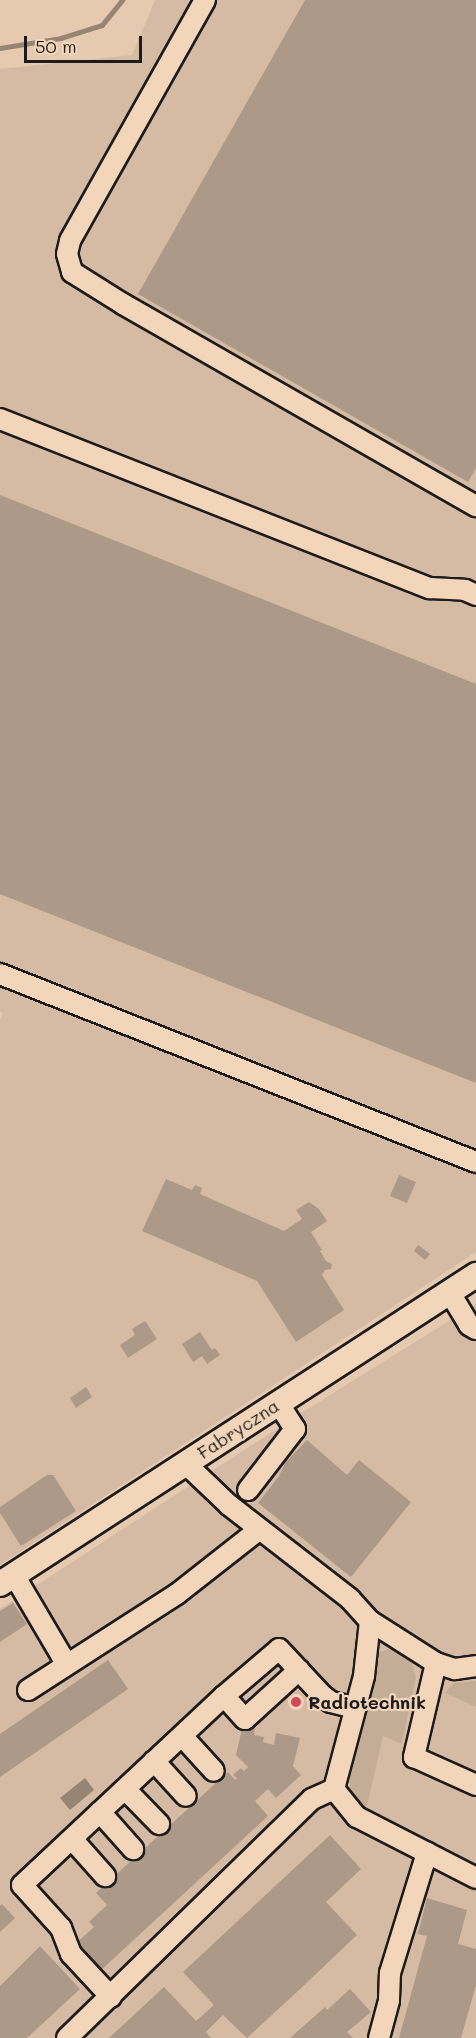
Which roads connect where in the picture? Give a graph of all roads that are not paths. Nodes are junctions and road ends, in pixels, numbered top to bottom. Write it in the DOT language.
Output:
graph roads {
  1 [pos="205,0"];
  2 [pos="0,419"];
  3 [pos="476,506"];
  4 [pos="476,595"];
  5 [pos="0,974"];
  6 [pos="476,1162"];
  7 [pos="476,1275"];
  8 [pos="450,1293"];
  9 [pos="476,1329"];
  10 [pos="278,1403"];
  11 [pos="185,1463"];
  12 [pos="248,1490"];
  13 [pos="260,1529"];
  14 [pos="7,1580"];
  15 [pos="370,1621"];
  16 [pos="436,1663"];
  17 [pos="67,1665"];
  18 [pos="476,1665"];
  19 [pos="299,1670"];
  20 [pos="28,1690"];
  21 [pos="224,1695"];
  22 [pos="354,1708"];
  23 [pos="182,1736"];
  24 [pos="154,1761"];
  25 [pos="214,1771"];
  26 [pos="476,1785"];
  27 [pos="125,1789"];
  28 [pos="334,1789"];
  29 [pos="186,1796"];
  30 [pos="100,1812"];
  31 [pos="159,1824"];
  32 [pos="72,1839"];
  33 [pos="133,1849"];
  34 [pos="427,1853"];
  35 [pos="105,1876"];
  36 [pos="476,1878"];
  37 [pos="111,1997"];
  38 [pos="67,2038"];
  39 [pos="379,2038"];
  1 -- 3 [label="lane"];
  2 -- 4 [label="lane"];
  5 -- 6 [label="lane"];
  7 -- 8 [label="main road, Fabryczna"];
  8 -- 9 [label="lane"];
  8 -- 10 [label="main road, Fabryczna"];
  10 -- 11 [label="main road, Fabryczna"];
  10 -- 12 [label="lane"];
  11 -- 13 [label="lane"];
  11 -- 14 [label="main road, Fabryczna"];
  13 -- 15 [label="lane"];
  13 -- 17 [label="lane"];
  14 -- 17 [label="lane"];
  15 -- 16 [label="lane"];
  15 -- 22 [label="lane"];
  16 -- 18 [label="lane"];
  16 -- 26 [label="lane"];
  17 -- 20 [label="lane"];
  19 -- 21 [label="lane"];
  19 -- 21 [label="lane"];
  19 -- 22 [label="lane"];
  21 -- 23 [label="lane"];
  22 -- 28 [label="lane"];
  23 -- 24 [label="lane"];
  23 -- 25 [label="lane"];
  24 -- 27 [label="lane"];
  24 -- 29 [label="lane"];
  27 -- 30 [label="lane"];
  27 -- 31 [label="lane"];
  28 -- 34 [label="lane"];
  28 -- 37 [label="lane"];
  30 -- 32 [label="lane"];
  30 -- 33 [label="lane"];
  32 -- 35 [label="lane"];
  32 -- 37 [label="lane"];
  34 -- 36 [label="lane"];
  34 -- 39 [label="lane"];
  37 -- 38 [label="lane"];
}
